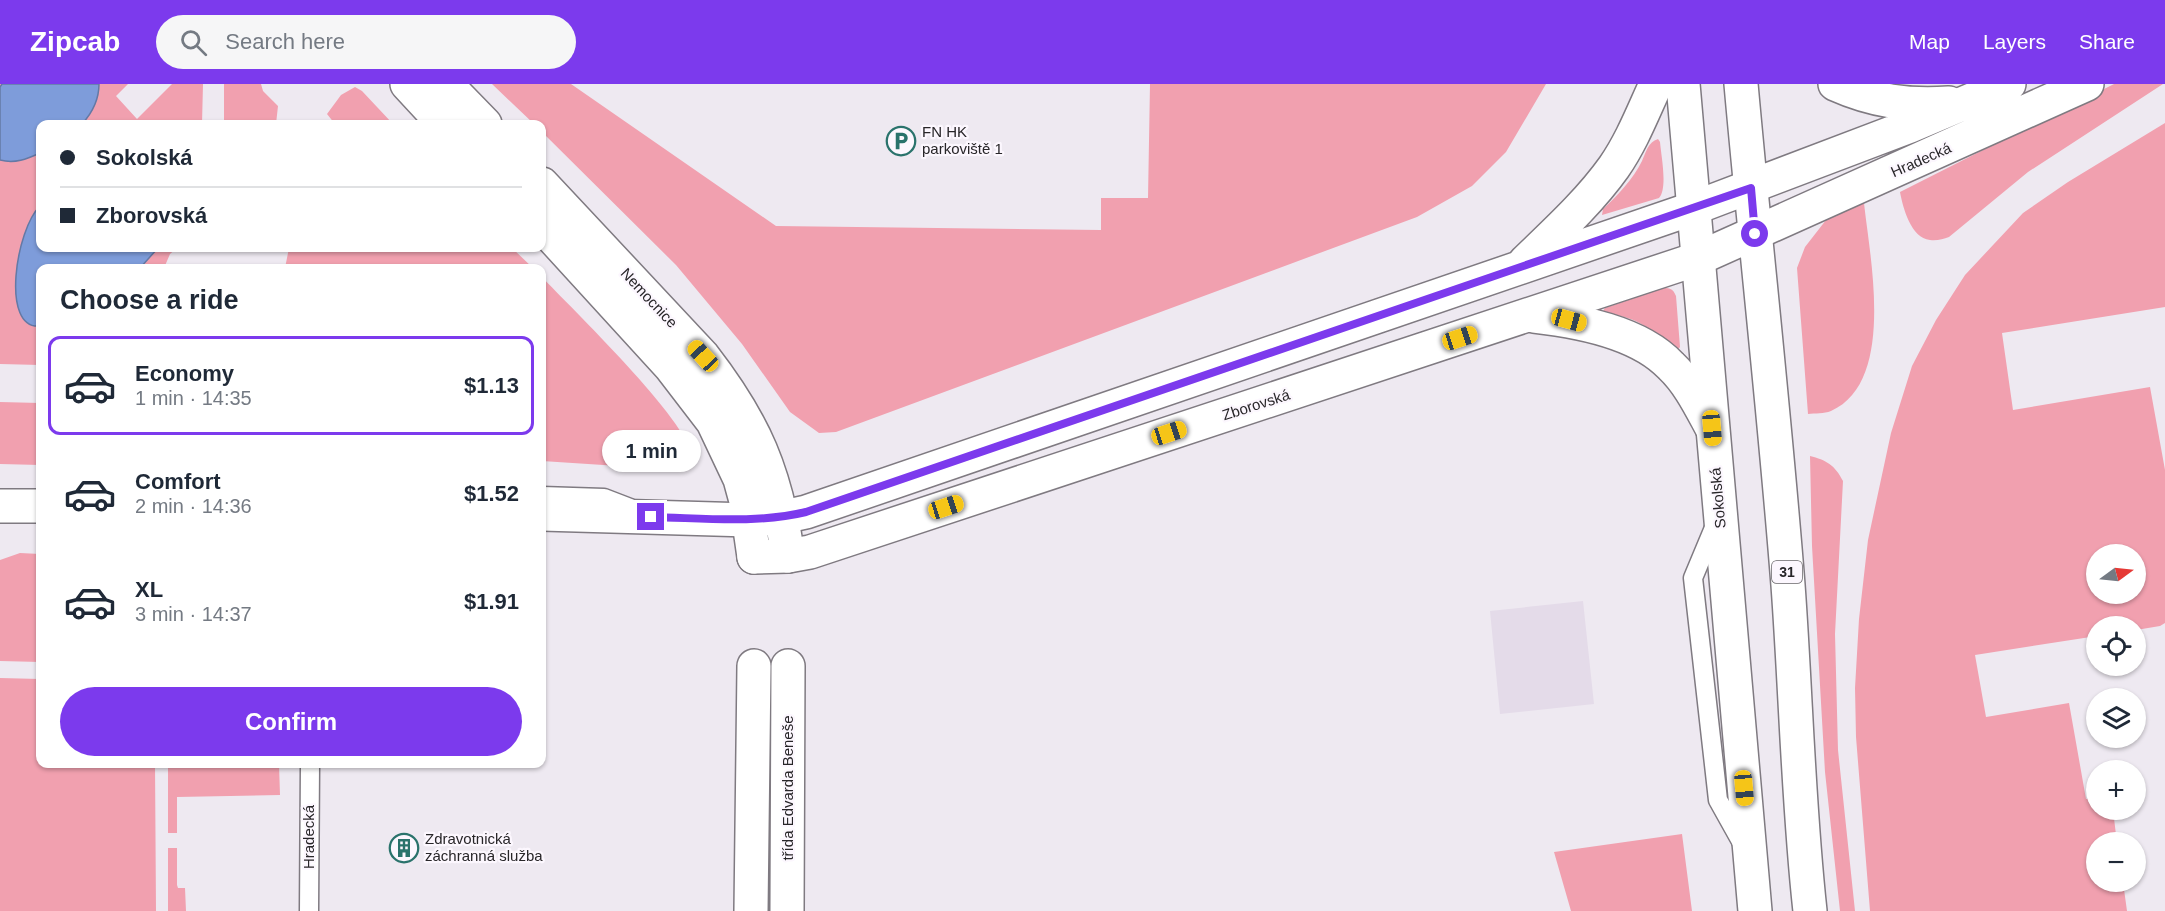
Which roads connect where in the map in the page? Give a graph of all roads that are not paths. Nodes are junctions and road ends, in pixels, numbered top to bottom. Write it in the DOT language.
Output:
graph roads {
  1 [pos="407,84"];
  2 [pos="446,84"];
  3 [pos="1656,84"];
  4 [pos="1683,84"];
  5 [pos="1741,84"];
  6 [pos="1835,84"];
  7 [pos="2009,84"];
  8 [pos="2087,84"];
  9 [pos="1966,102"];
  10 [pos="440,120"];
  11 [pos="481,120"];
  12 [pos="546,188"];
  13 [pos="1751,188"];
  14 [pos="1694,208"];
  15 [pos="546,230"];
  16 [pos="1755,234"];
  17 [pos="1697,259"];
  18 [pos="1518,268"];
  19 [pos="1527,316"];
  20 [pos="1712,428"];
  21 [pos="546,496"];
  22 [pos="0,506"];
  23 [pos="36,506"];
  24 [pos="546,514"];
  25 [pos="651,517"];
  26 [pos="783,518"];
  27 [pos="749,520"];
  28 [pos="788,556"];
  29 [pos="754,666"];
  30 [pos="788,666"];
  31 [pos="310,768"];
  32 [pos="309,911"];
  33 [pos="752,911"];
  34 [pos="787,911"];
  35 [pos="1755,911"];
  36 [pos="1810,911"];
  1 -- 10 [label="street"];
  2 -- 11 [label="street"];
  3 -- 18 [label="street"];
  4 -- 14 [label="street, Sokolská"];
  5 -- 13 [label="street, 31"];
  6 -- 9 [label="street"];
  7 -- 9 [label="street"];
  8 -- 16 [label="street, Hradecká"];
  9 -- 13 [label="street"];
  12 -- 26 [label="street, Nemocnice"];
  13 -- 14 [label="street"];
  13 -- 16 [label="street, 31"];
  14 -- 17 [label="street, Sokolská"];
  14 -- 18 [label="street"];
  15 -- 27 [label="street, Nemocnice"];
  16 -- 17 [label="street, Zborovská"];
  16 -- 36 [label="street, 31"];
  17 -- 19 [label="street, Zborovská"];
  17 -- 20 [label="street, Sokolská"];
  18 -- 26 [label="street"];
  19 -- 20 [label="street"];
  19 -- 28 [label="street, Zborovská"];
  20 -- 35 [label="street, Sokolská"];
  21 -- 25 [label="lane"];
  22 -- 23 [label="street"];
  24 -- 25 [label="street"];
  25 -- 27 [label="street"];
  26 -- 27 [label="street"];
  26 -- 28 [label="street, Nemocnice"];
  27 -- 28 [label="street, Zborovská"];
  29 -- 33 [label="street"];
  30 -- 34 [label="street, třída Edvarda Beneše"];
  31 -- 32 [label="lane, Hradecká"];
}
